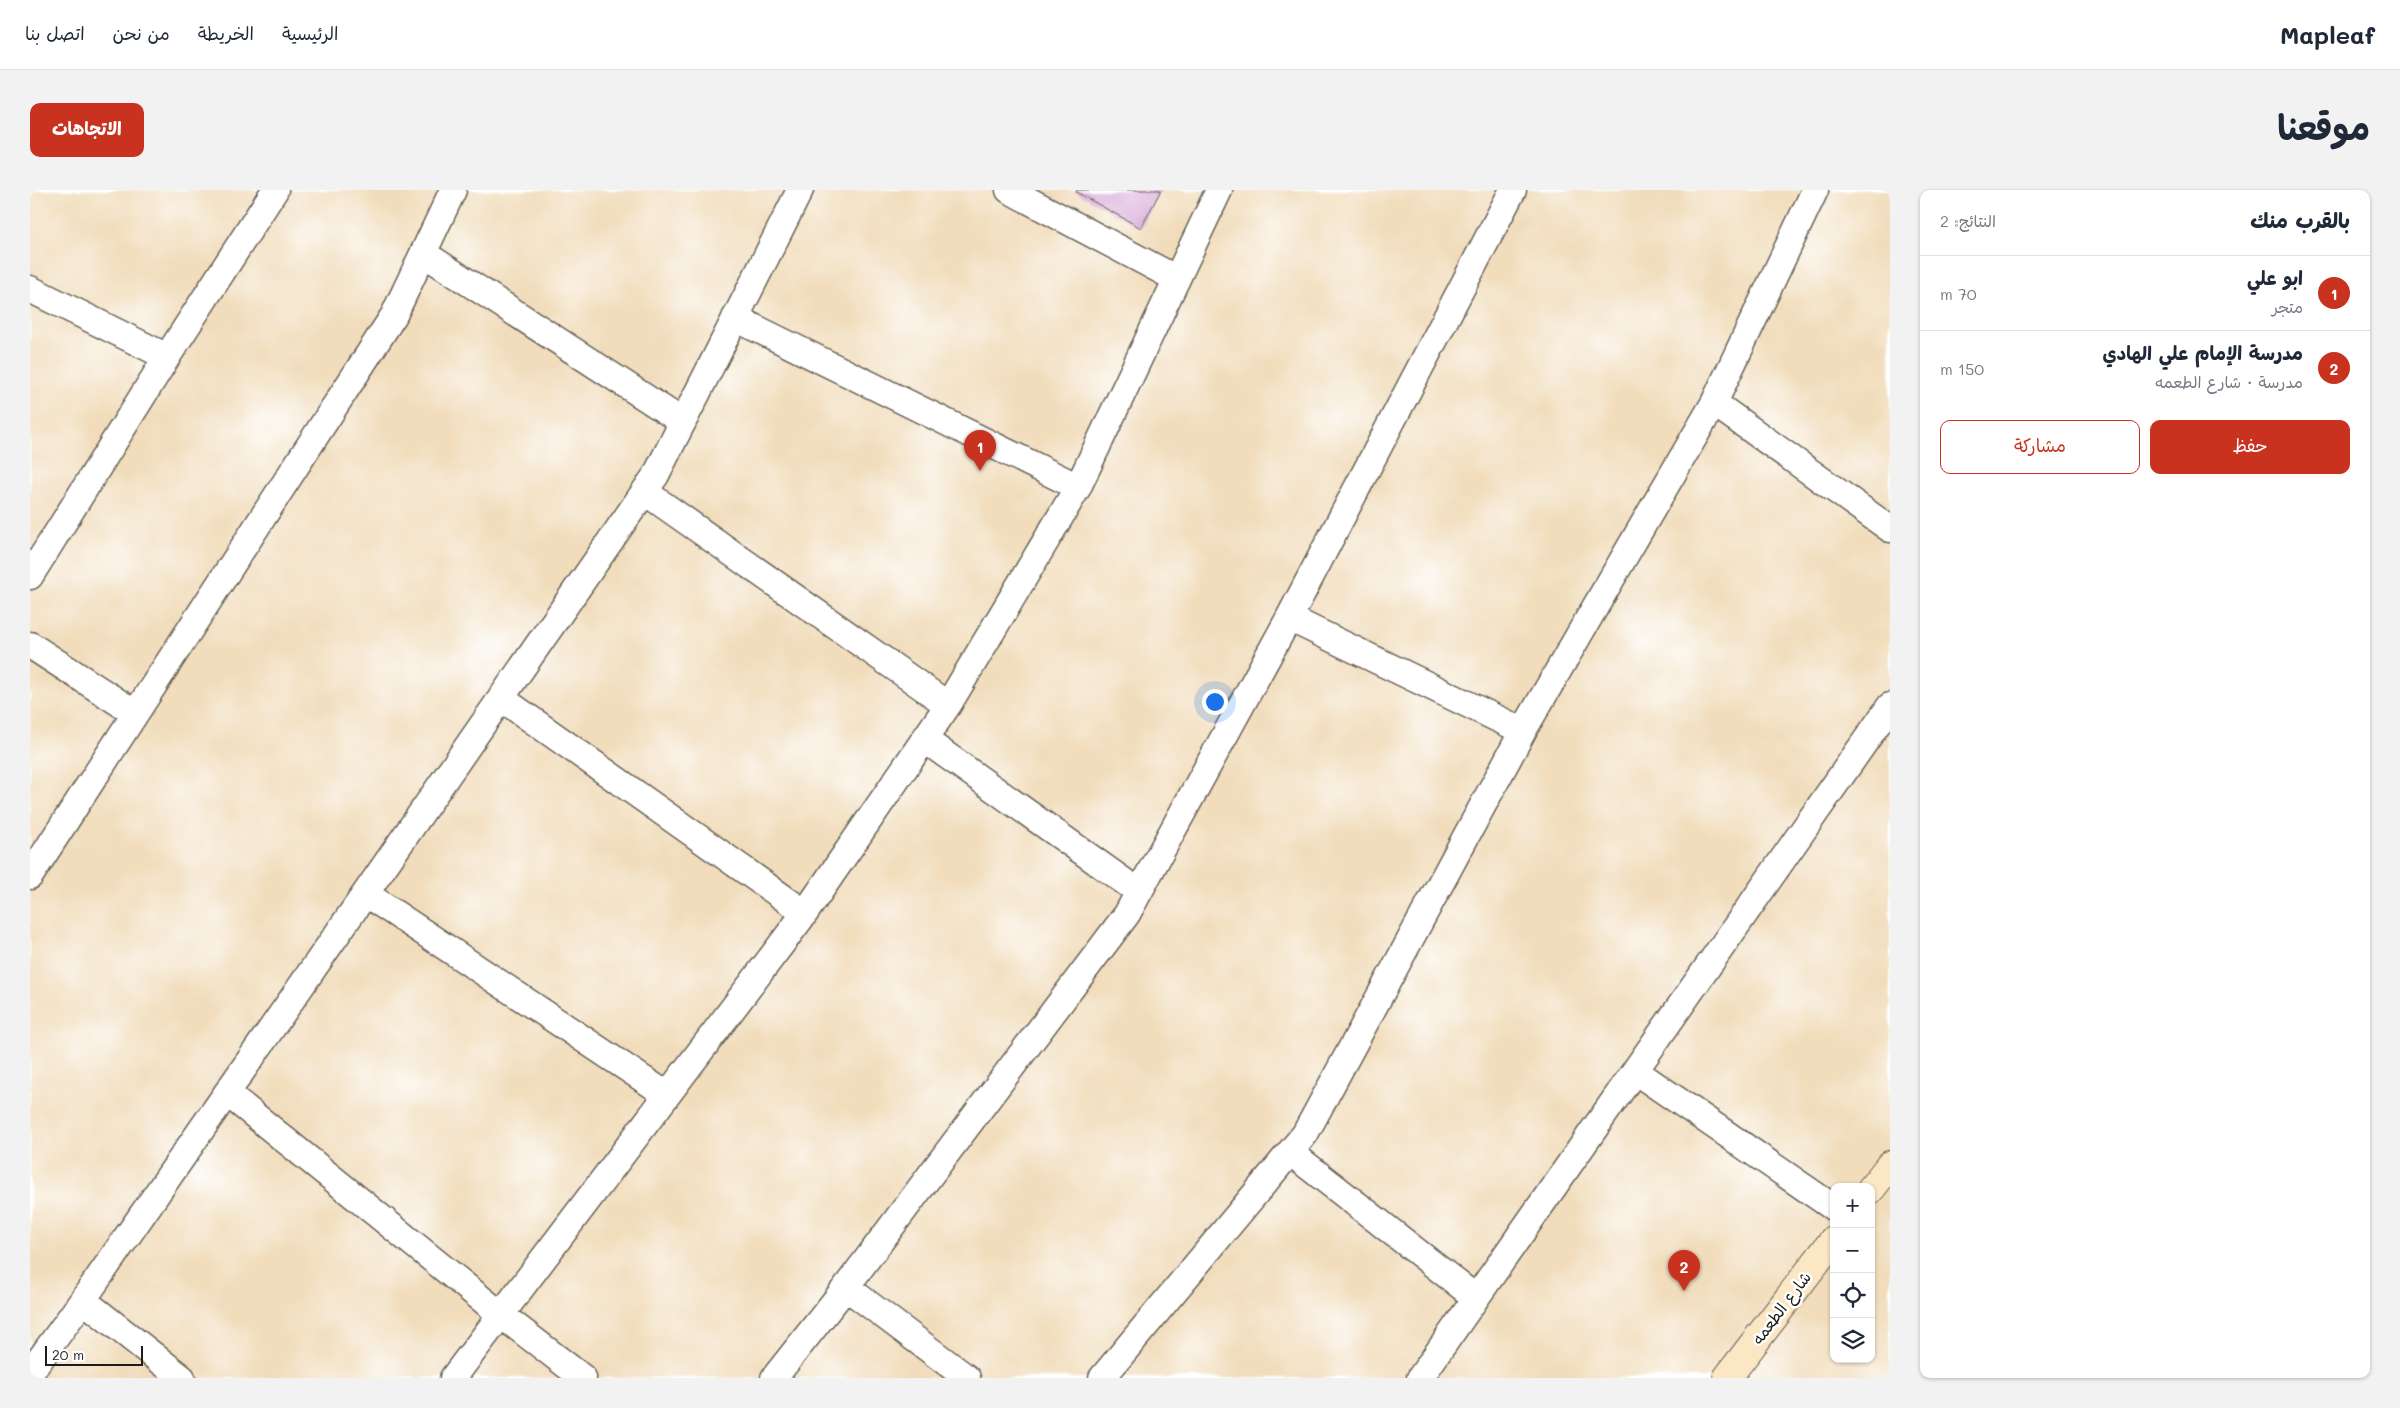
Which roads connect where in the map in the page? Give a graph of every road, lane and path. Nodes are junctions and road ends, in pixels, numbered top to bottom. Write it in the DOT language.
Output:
graph roads {
  1 [pos="275,190"];
  2 [pos="453,190"];
  3 [pos="800,190"];
  4 [pos="1009,190"];
  5 [pos="1219,190"];
  6 [pos="1513,190"];
  7 [pos="1815,190"];
  8 [pos="423,253"];
  9 [pos="1177,279"];
  10 [pos="30,289"];
  11 [pos="735,318"];
  12 [pos="166,357"];
  13 [pos="1714,403"];
  14 [pos="683,422"];
  15 [pos="1078,487"];
  16 [pos="645,492"];
  17 [pos="1890,528"];
  18 [pos="32,570"];
  19 [pos="1289,618"];
  20 [pos="30,645"];
  21 [pos="501,698"];
  22 [pos="948,705"];
  23 [pos="1890,706"];
  24 [pos="136,713"];
  25 [pos="1523,731"];
  26 [pos="925,740"];
  27 [pos="30,876"];
  28 [pos="1139,892"];
  29 [pos="366,894"];
  30 [pos="806,913"];
  31 [pos="1635,1071"];
  32 [pos="227,1094"];
  33 [pos="667,1095"];
  34 [pos="1290,1152"];
  35 [pos="1890,1165"];
  36 [pos="1875,1185"];
  37 [pos="1830,1205"];
  38 [pos="1830,1244"];
  39 [pos="846,1287"];
  40 [pos="1476,1298"];
  41 [pos="84,1300"];
  42 [pos="500,1314"];
  43 [pos="30,1373"];
  44 [pos="182,1378"];
  45 [pos="453,1378"];
  46 [pos="583,1378"];
  47 [pos="774,1378"];
  48 [pos="967,1378"];
  49 [pos="1102,1378"];
  50 [pos="1420,1378"];
  51 [pos="1727,1378"];
  1 -- 12 [label="street"];
  2 -- 8 [label="street"];
  3 -- 11 [label="street"];
  4 -- 9 [label="street"];
  5 -- 9 [label="street"];
  6 -- 19 [label="street"];
  7 -- 13 [label="street"];
  8 -- 14 [label="street"];
  8 -- 24 [label="street"];
  9 -- 15 [label="street"];
  10 -- 12 [label="street"];
  11 -- 14 [label="street"];
  11 -- 15 [label="street"];
  12 -- 18 [label="street"];
  13 -- 17 [label="street"];
  13 -- 25 [label="street"];
  14 -- 16 [label="street"];
  15 -- 22 [label="street"];
  16 -- 21 [label="street"];
  16 -- 22 [label="street"];
  19 -- 25 [label="street"];
  19 -- 28 [label="street"];
  20 -- 24 [label="street"];
  21 -- 29 [label="street"];
  21 -- 30 [label="street"];
  22 -- 26 [label="street"];
  23 -- 31 [label="street"];
  24 -- 27 [label="street"];
  25 -- 34 [label="street"];
  26 -- 28 [label="street"];
  26 -- 30 [label="street"];
  28 -- 39 [label="street"];
  29 -- 32 [label="street"];
  29 -- 33 [label="street"];
  30 -- 33 [label="street"];
  31 -- 37 [label="street"];
  31 -- 40 [label="street"];
  32 -- 41 [label="street"];
  32 -- 42 [label="street"];
  33 -- 42 [label="street"];
  34 -- 40 [label="street"];
  34 -- 49 [label="street"];
  35 -- 36 [label="main road"];
  38 -- 51 [label="main road, شارع الطعمه"];
  39 -- 47 [label="street"];
  39 -- 48 [label="street"];
  40 -- 50 [label="street"];
  41 -- 43 [label="street"];
  41 -- 44 [label="street"];
  42 -- 45 [label="street"];
  42 -- 46 [label="street"];
}
